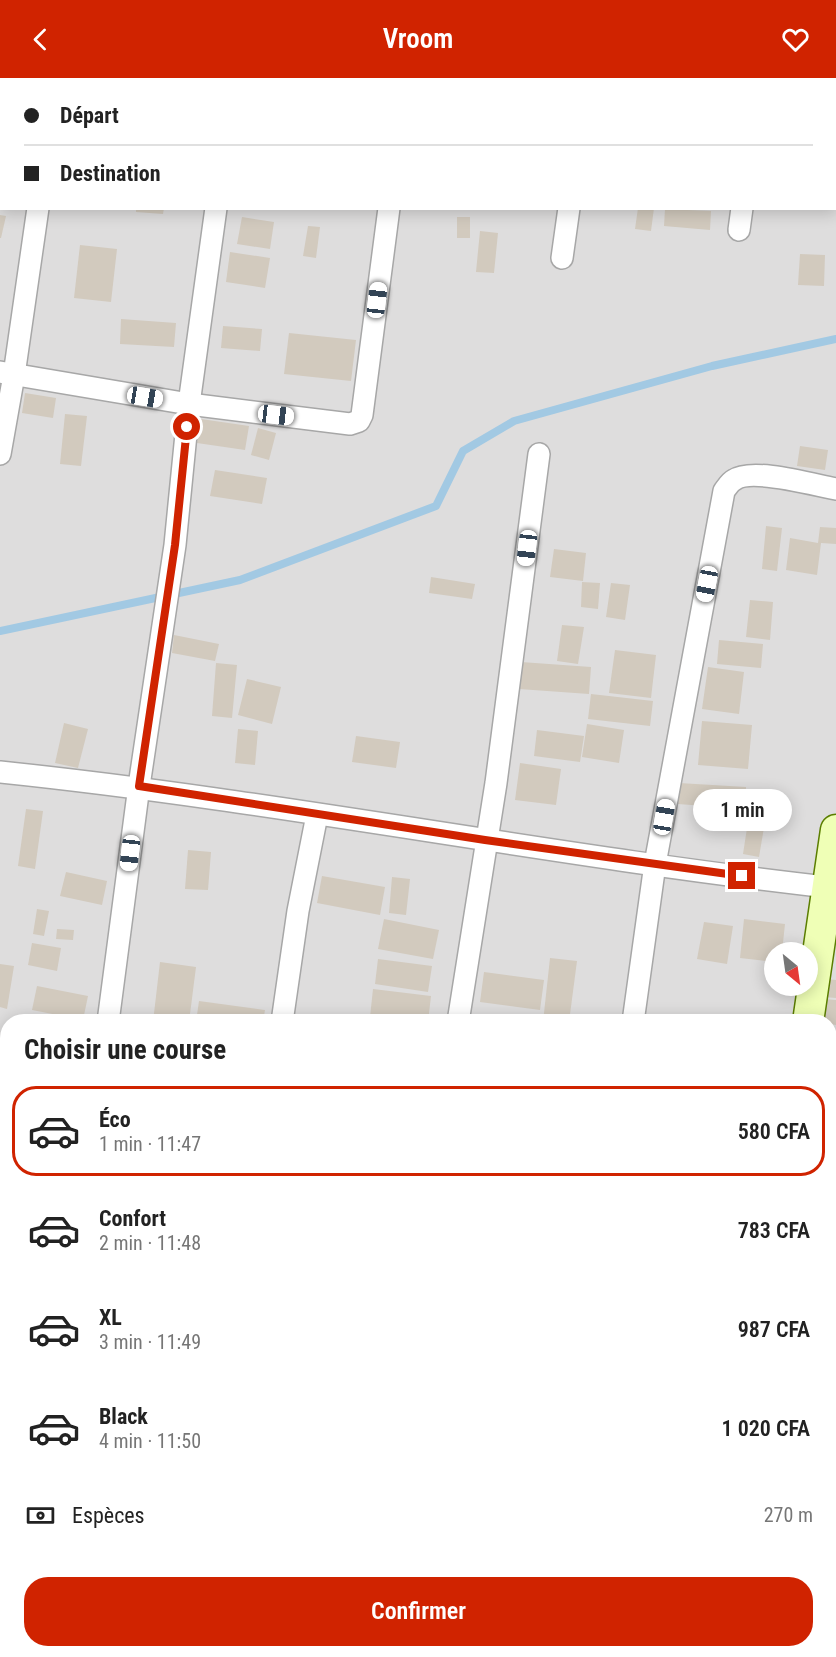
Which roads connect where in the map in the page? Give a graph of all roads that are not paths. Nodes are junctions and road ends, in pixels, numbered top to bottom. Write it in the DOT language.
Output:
graph roads {
  1 [pos="38,210"];
  2 [pos="216,210"];
  3 [pos="388,210"];
  4 [pos="569,210"];
  5 [pos="742,210"];
  6 [pos="739,230"];
  7 [pos="562,258"];
  8 [pos="7,374"];
  9 [pos="189,404"];
  10 [pos="0,454"];
  11 [pos="539,454"];
  12 [pos="836,489"];
  13 [pos="0,772"];
  14 [pos="139,786"];
  15 [pos="317,814"];
  16 [pos="836,830"];
  17 [pos="485,840"];
  18 [pos="655,864"];
  19 [pos="833,888"];
  20 [pos="109,1014"];
  21 [pos="283,1014"];
  22 [pos="459,1014"];
  23 [pos="634,1014"];
  24 [pos="809,1014"];
  1 -- 8 [label="street"];
  2 -- 9 [label="street"];
  3 -- 9 [label="street"];
  4 -- 7 [label="street"];
  5 -- 6 [label="street"];
  8 -- 9 [label="street"];
  8 -- 10 [label="street"];
  9 -- 14 [label="street"];
  11 -- 17 [label="street"];
  12 -- 18 [label="street"];
  13 -- 14 [label="street"];
  14 -- 15 [label="street"];
  14 -- 20 [label="street"];
  15 -- 17 [label="street"];
  15 -- 21 [label="street"];
  16 -- 19 [label="street"];
  17 -- 18 [label="street"];
  17 -- 22 [label="street"];
  18 -- 19 [label="street"];
  18 -- 23 [label="street"];
  19 -- 24 [label="street"];
}
